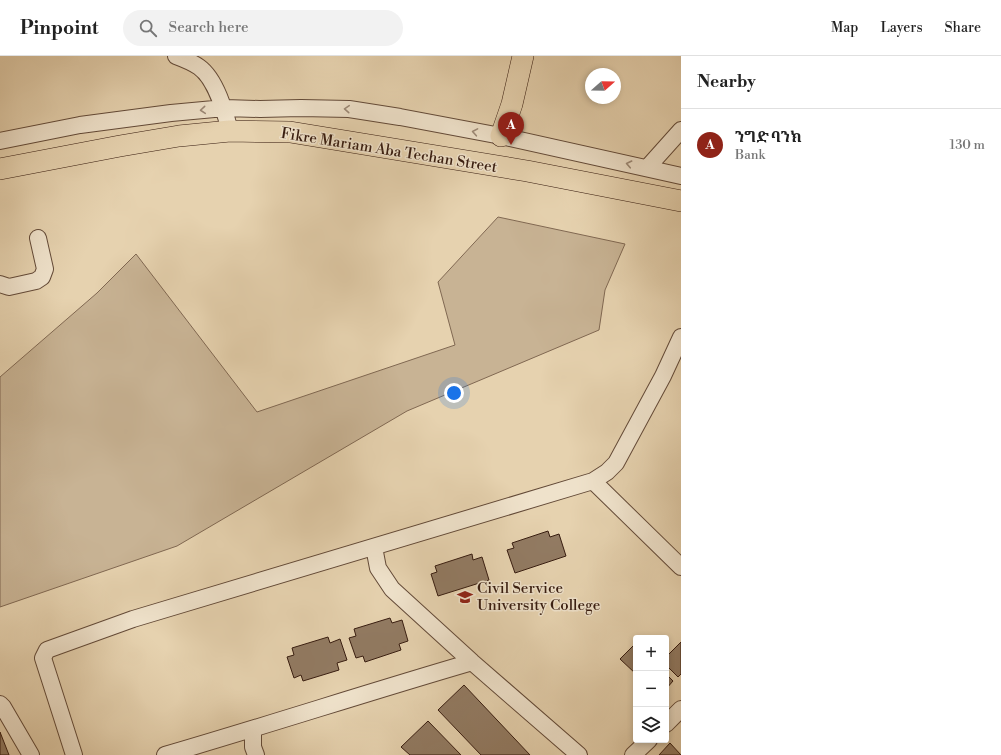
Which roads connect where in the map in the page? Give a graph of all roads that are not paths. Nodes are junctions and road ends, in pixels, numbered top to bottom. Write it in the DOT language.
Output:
graph roads {
  1 [pos="176,56"];
  2 [pos="523,56"];
  3 [pos="225,108"];
  4 [pos="681,130"];
  5 [pos="230,131"];
  6 [pos="501,136"];
  7 [pos="0,141"];
  8 [pos="0,168"];
  9 [pos="647,168"];
  10 [pos="681,176"];
  11 [pos="681,201"];
  12 [pos="38,238"];
  13 [pos="0,284"];
  14 [pos="681,337"];
  15 [pos="593,480"];
  16 [pos="374,547"];
  17 [pos="681,567"];
  18 [pos="472,662"];
  19 [pos="0,704"];
  20 [pos="681,710"];
  21 [pos="669,721"];
  22 [pos="253,729"];
  23 [pos="646,743"];
  24 [pos="31,755"];
  25 [pos="74,755"];
  26 [pos="165,755"];
  27 [pos="256,755"];
  28 [pos="578,755"];
  29 [pos="633,755"];
  1 -- 3 [label="street"];
  2 -- 6 [label="main road"];
  3 -- 5 [label="street"];
  6 -- 3 [label="street, one-way"];
  3 -- 7 [label="street, one-way"];
  4 -- 9 [label="street"];
  5 -- 8 [label="main road, Fikre Mariam Aba Techan Street"];
  5 -- 11 [label="main road, Fikre Mariam Aba Techan Street"];
  9 -- 6 [label="street, one-way"];
  9 -- 10 [label="street"];
  12 -- 13 [label="street"];
  14 -- 15 [label="street"];
  15 -- 16 [label="street"];
  15 -- 17 [label="street"];
  16 -- 18 [label="street"];
  16 -- 25 [label="street"];
  18 -- 22 [label="street"];
  18 -- 28 [label="street"];
  19 -- 24 [label="street"];
  20 -- 21 [label="street"];
  22 -- 26 [label="street"];
  22 -- 27 [label="street"];
  23 -- 29 [label="street"];
}
